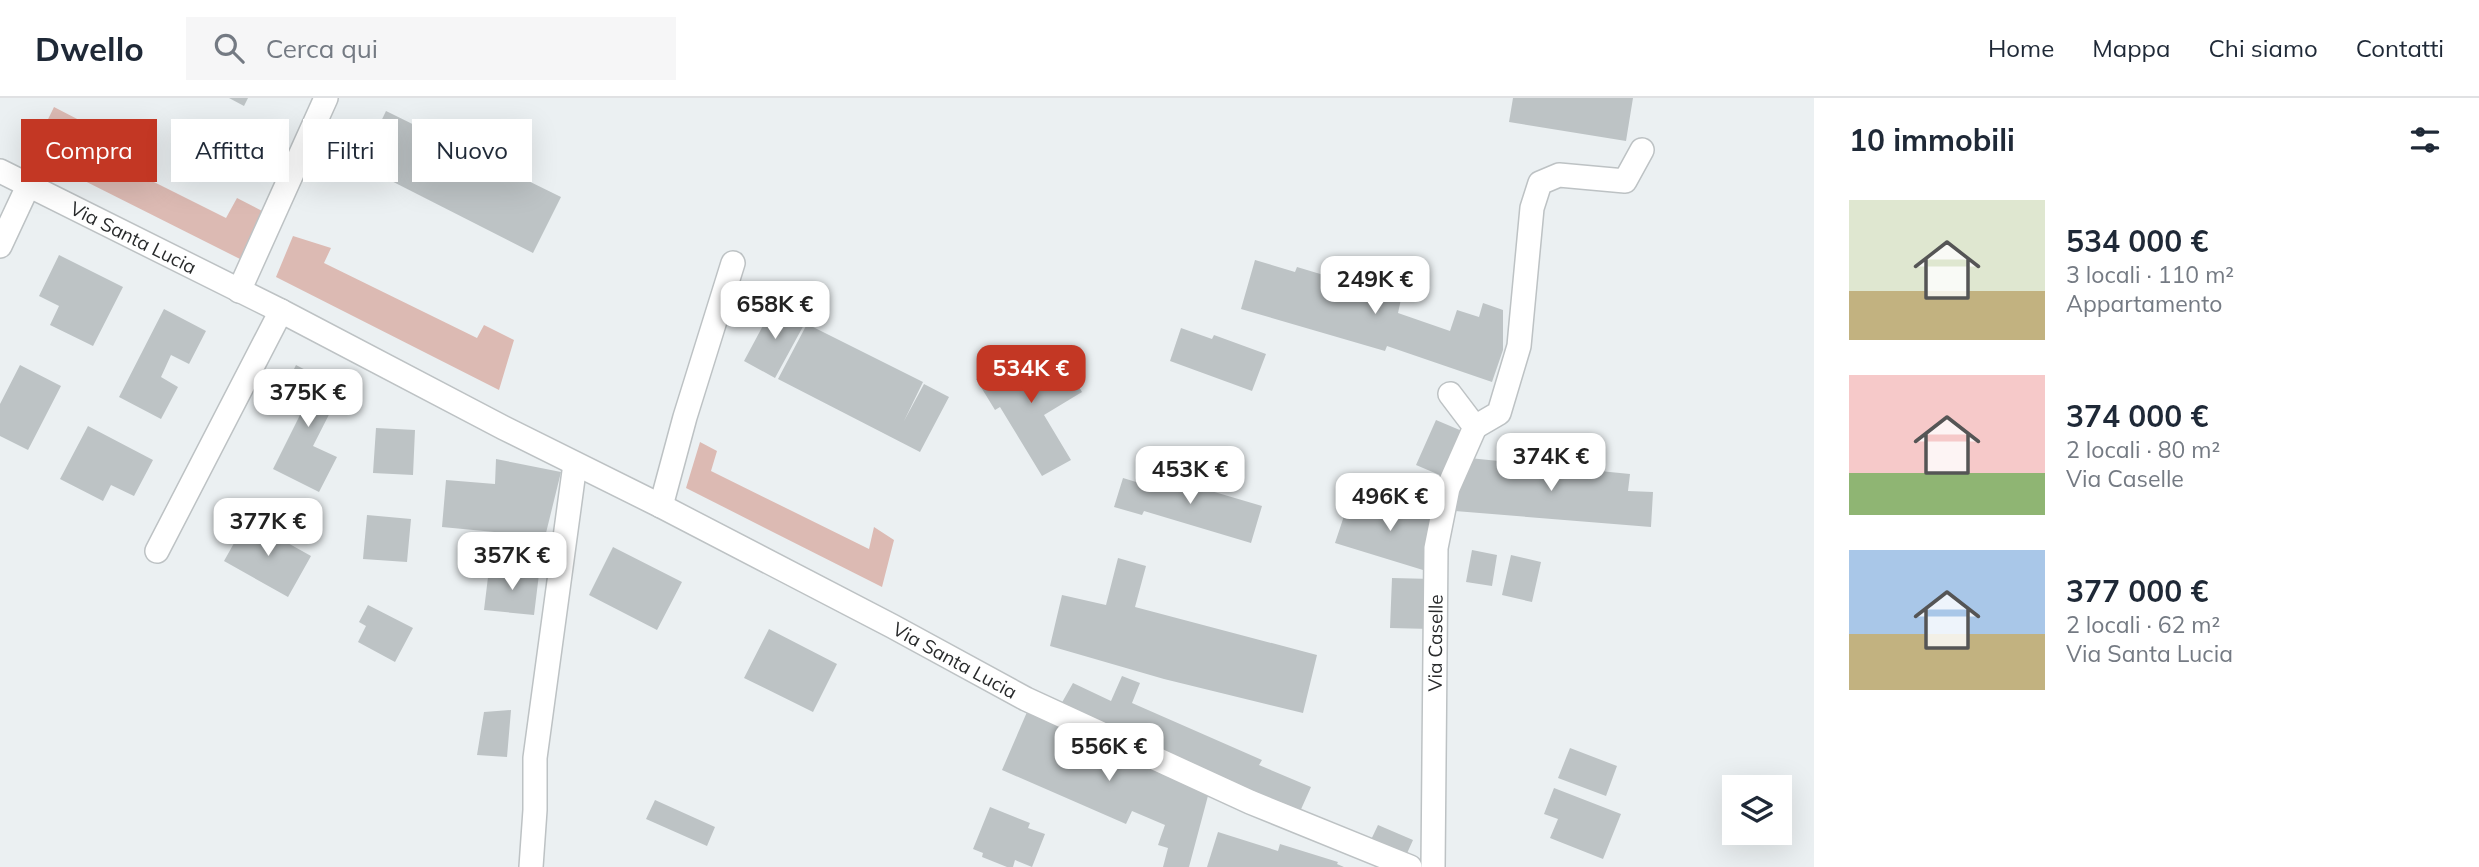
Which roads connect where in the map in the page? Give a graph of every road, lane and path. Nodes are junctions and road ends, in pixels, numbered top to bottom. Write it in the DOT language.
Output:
graph roads {
  1 [pos="326,98"];
  2 [pos="1642,150"];
  3 [pos="0,171"];
  4 [pos="28,186"];
  5 [pos="0,246"];
  6 [pos="733,264"];
  7 [pos="239,291"];
  8 [pos="281,311"];
  9 [pos="1450,394"];
  10 [pos="1475,427"];
  11 [pos="575,464"];
  12 [pos="661,506"];
  13 [pos="157,551"];
  14 [pos="531,867"];
  15 [pos="1410,867"];
  16 [pos="1433,867"];
  1 -- 7 [label="street"];
  2 -- 10 [label="street, Via Caselle"];
  3 -- 4 [label="street, Via Santa Lucia"];
  4 -- 5 [label="street"];
  4 -- 7 [label="street, Via Santa Lucia"];
  6 -- 12 [label="street"];
  7 -- 8 [label="street, Via Santa Lucia"];
  8 -- 11 [label="street, Via Santa Lucia"];
  8 -- 13 [label="street"];
  9 -- 10 [label="street"];
  10 -- 16 [label="street, Via Caselle"];
  11 -- 12 [label="street, Via Santa Lucia"];
  11 -- 14 [label="street"];
  12 -- 15 [label="street, Via Santa Lucia"];
}
